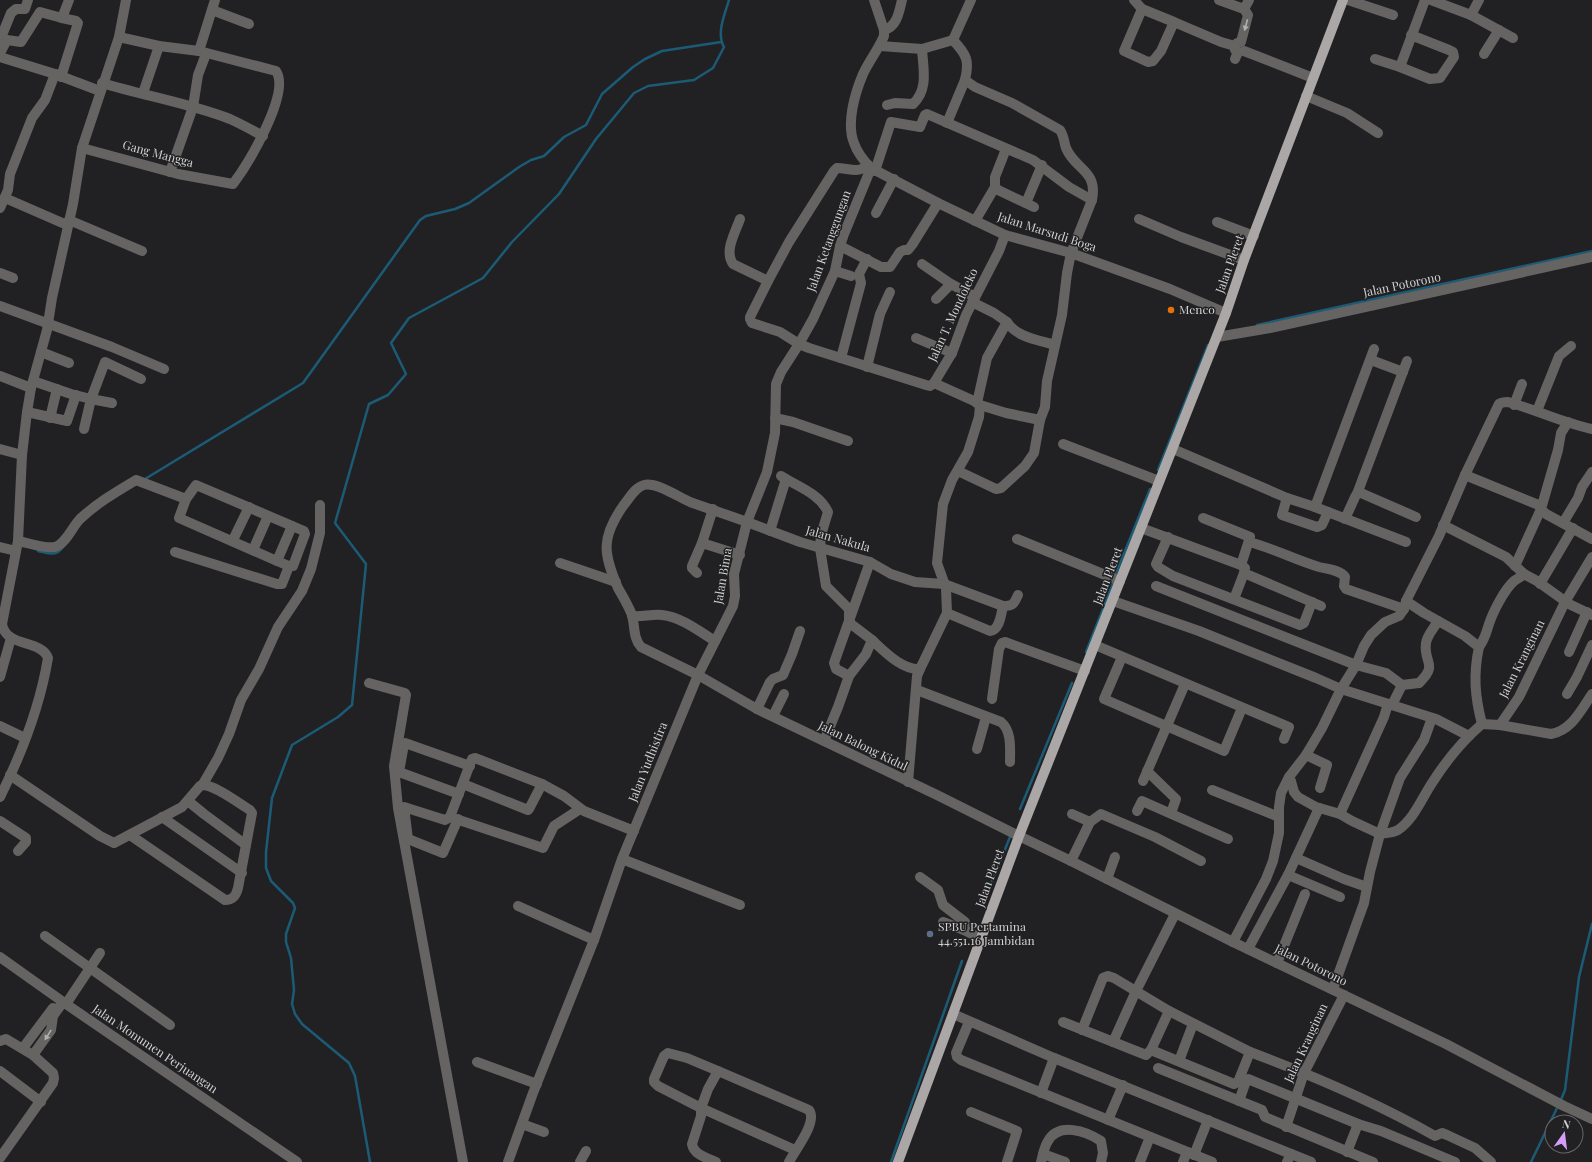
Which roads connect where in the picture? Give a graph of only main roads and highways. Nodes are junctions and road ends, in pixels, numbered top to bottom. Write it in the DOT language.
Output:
graph roads {
  1 [pos="1343,0"];
  2 [pos="898,1162"];
  1 -- 2 [label="main road, Jalan Pleret"];
}
